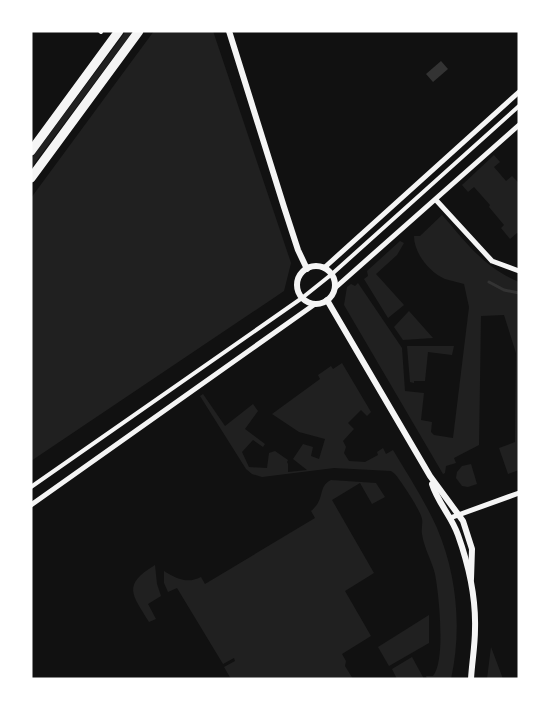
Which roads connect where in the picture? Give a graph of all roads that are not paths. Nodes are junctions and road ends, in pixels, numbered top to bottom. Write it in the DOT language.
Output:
graph roads {
  1 [pos="119,31"];
  2 [pos="139,31"];
  3 [pos="229,31"];
  4 [pos="519,92"];
  5 [pos="519,106"];
  6 [pos="519,125"];
  7 [pos="31,151"];
  8 [pos="31,178"];
  9 [pos="436,200"];
  10 [pos="324,268"];
  11 [pos="307,269"];
  12 [pos="519,271"];
  13 [pos="332,274"];
  14 [pos="335,288"];
  15 [pos="302,298"];
  16 [pos="327,300"];
  17 [pos="315,304"];
  18 [pos="430,476"];
  19 [pos="31,487"];
  20 [pos="519,493"];
  21 [pos="31,505"];
  22 [pos="459,514"];
  23 [pos="450,518"];
  24 [pos="471,579"];
  25 [pos="470,679"];
  1 -- 7 [label="main road"];
  2 -- 8 [label="main road"];
  3 -- 11 [label="street"];
  4 -- 10 [label="street"];
  5 -- 13 [label="street"];
  6 -- 9 [label="street"];
  9 -- 12 [label="street"];
  9 -- 14 [label="street"];
  10 -- 11 [label="street"];
  10 -- 13 [label="street"];
  11 -- 15 [label="street"];
  13 -- 14 [label="street"];
  13 -- 15 [label="street"];
  14 -- 16 [label="street"];
  15 -- 17 [label="street"];
  15 -- 19 [label="street"];
  16 -- 17 [label="street"];
  16 -- 18 [label="street"];
  17 -- 21 [label="street"];
  18 -- 22 [label="street"];
  18 -- 23 [label="street"];
  20 -- 22 [label="street"];
  22 -- 23 [label="street"];
  22 -- 24 [label="street"];
  23 -- 24 [label="street"];
  24 -- 25 [label="street"];
}
